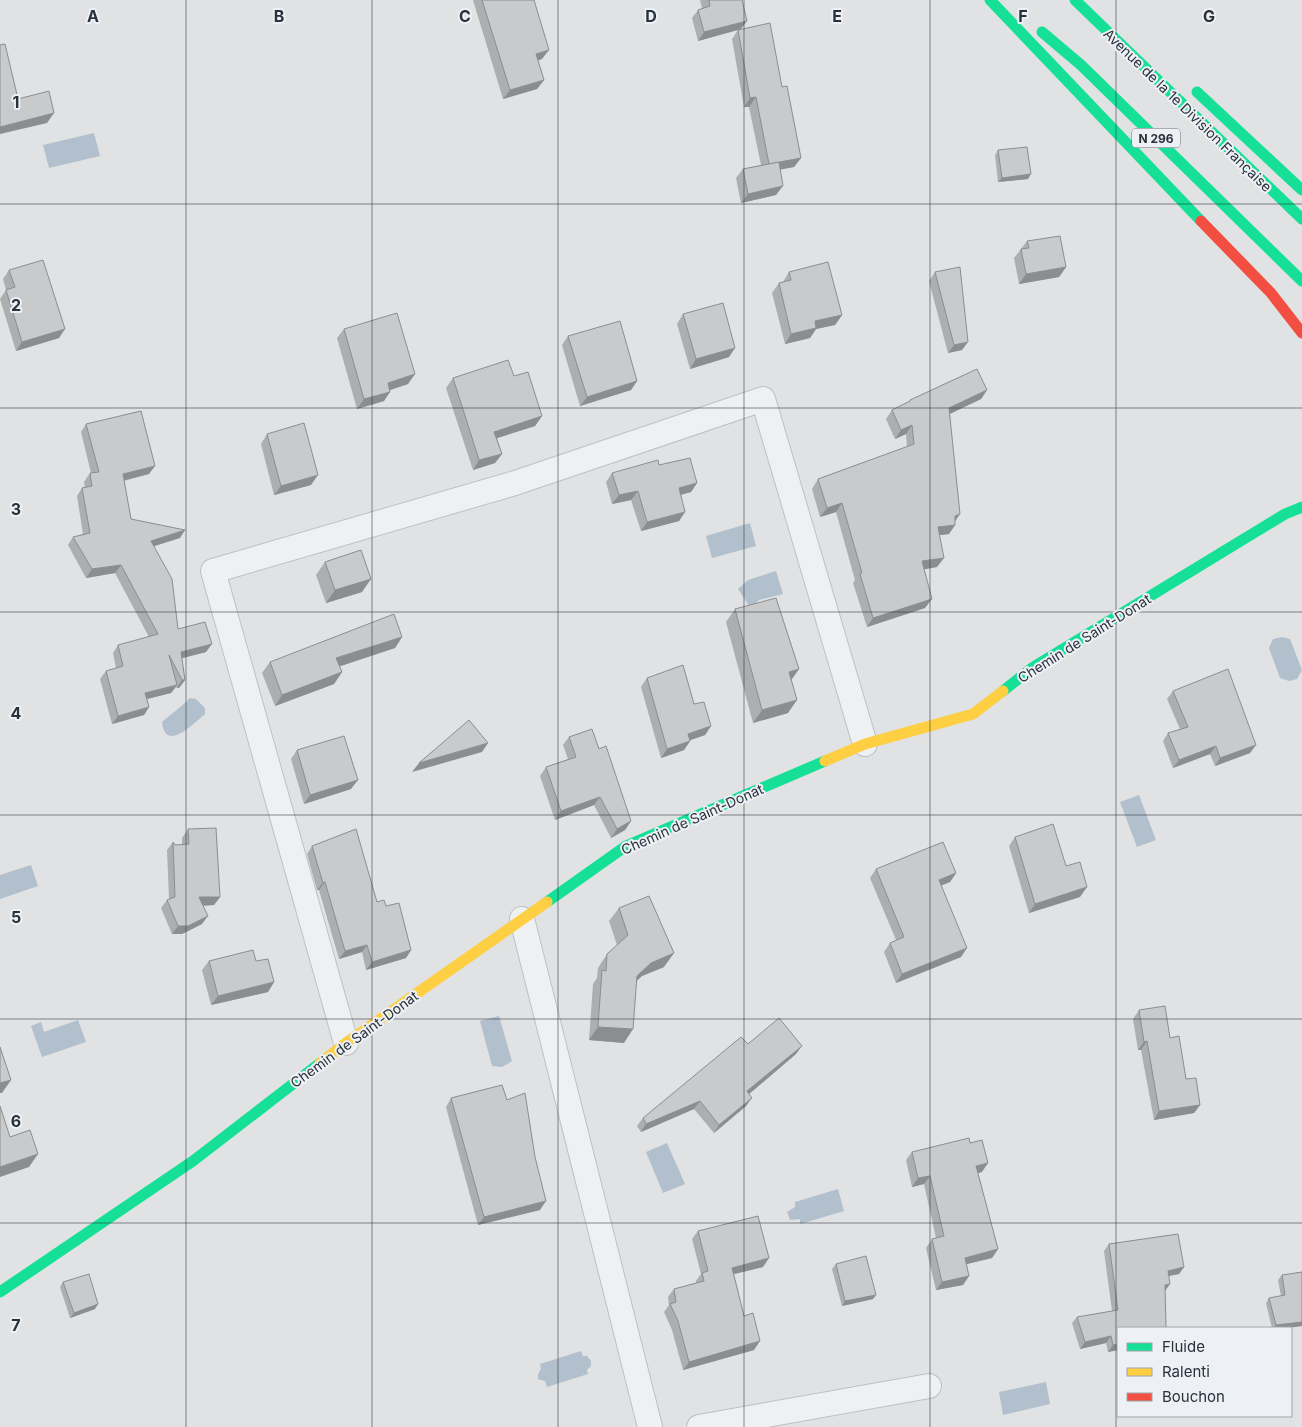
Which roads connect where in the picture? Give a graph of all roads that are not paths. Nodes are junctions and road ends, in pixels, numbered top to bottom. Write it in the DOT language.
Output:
graph roads {
  1 [pos="990,0"];
  2 [pos="1075,0"];
  3 [pos="1035,26"];
  4 [pos="1188,84"];
  5 [pos="1302,190"];
  6 [pos="1302,219"];
  7 [pos="1302,281"];
  8 [pos="1302,332"];
  9 [pos="1302,507"];
  10 [pos="865,744"];
  11 [pos="522,918"];
  12 [pos="346,1044"];
  13 [pos="0,1292"];
  14 [pos="929,1386"];
  15 [pos="650,1427"];
  16 [pos="698,1427"];
  1 -- 8 [label="main road"];
  2 -- 6 [label="main road, Avenue de la 1e Division Française / N 296"];
  3 -- 7 [label="main road, N 296"];
  4 -- 5 [label="main road"];
  9 -- 10 [label="main road, Chemin de Saint-Donat"];
  10 -- 11 [label="main road, Chemin de Saint-Donat"];
  10 -- 12 [label="street"];
  11 -- 12 [label="main road, Chemin de Saint-Donat"];
  11 -- 15 [label="street"];
  12 -- 13 [label="main road, Chemin de Saint-Donat"];
  14 -- 16 [label="street"];
}
